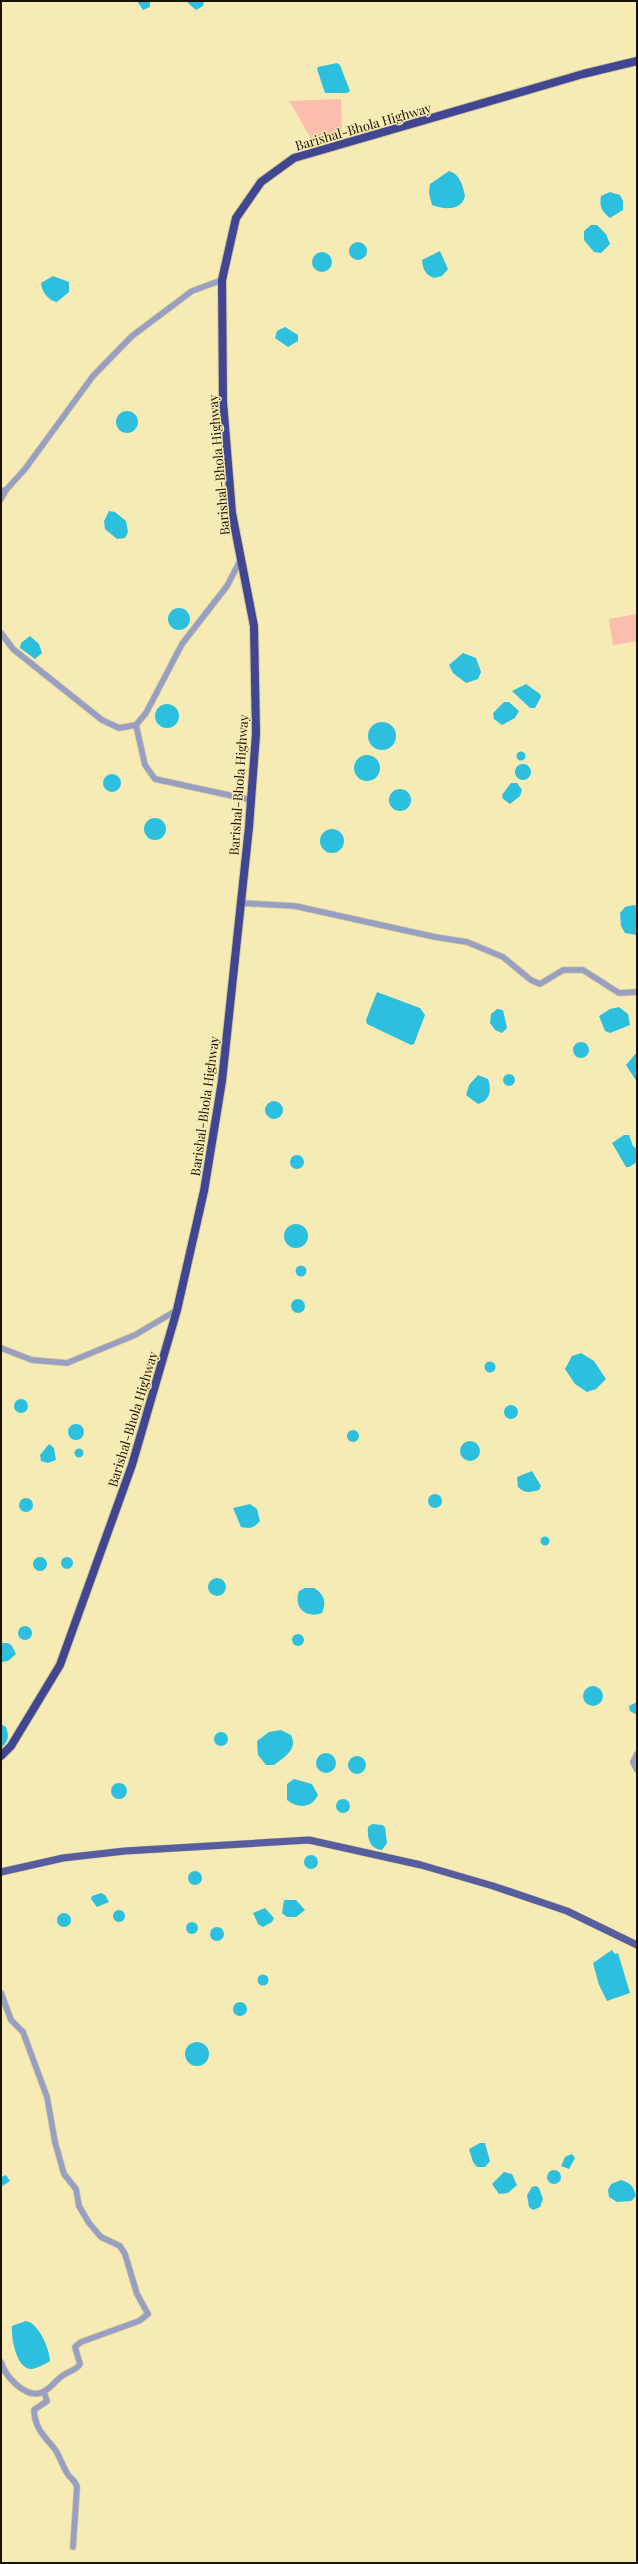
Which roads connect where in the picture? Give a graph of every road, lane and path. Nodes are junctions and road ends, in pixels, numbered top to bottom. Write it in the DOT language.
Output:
graph roads {
  1 [pos="637,61"];
  2 [pos="222,280"];
  3 [pos="3,490"];
  4 [pos="1,498"];
  5 [pos="241,559"];
  6 [pos="1,633"];
  7 [pos="136,725"];
  8 [pos="251,800"];
  9 [pos="240,903"];
  10 [pos="637,992"];
  11 [pos="177,1310"];
  12 [pos="1,1348"];
  13 [pos="637,1754"];
  14 [pos="1,1756"];
  15 [pos="637,1770"];
  16 [pos="1,1872"];
  17 [pos="637,1945"];
  18 [pos="1,1994"];
  19 [pos="1,2362"];
  20 [pos="44,2392"];
  21 [pos="73,2547"];
  1 -- 2 [label="highway, Barishal-Bhola Highway"];
  2 -- 3 [label="street"];
  2 -- 5 [label="highway, Barishal-Bhola Highway"];
  3 -- 4 [label="street"];
  5 -- 7 [label="street"];
  5 -- 8 [label="highway, Barishal-Bhola Highway"];
  6 -- 7 [label="street"];
  7 -- 8 [label="street"];
  8 -- 9 [label="highway, Barishal-Bhola Highway"];
  9 -- 10 [label="street"];
  9 -- 11 [label="highway, Barishal-Bhola Highway"];
  11 -- 12 [label="street"];
  11 -- 14 [label="highway, Barishal-Bhola Highway"];
  13 -- 15 [label="street"];
  16 -- 17 [label="main road"];
  18 -- 20 [label="street"];
  19 -- 20 [label="street"];
  20 -- 21 [label="street"];
}
